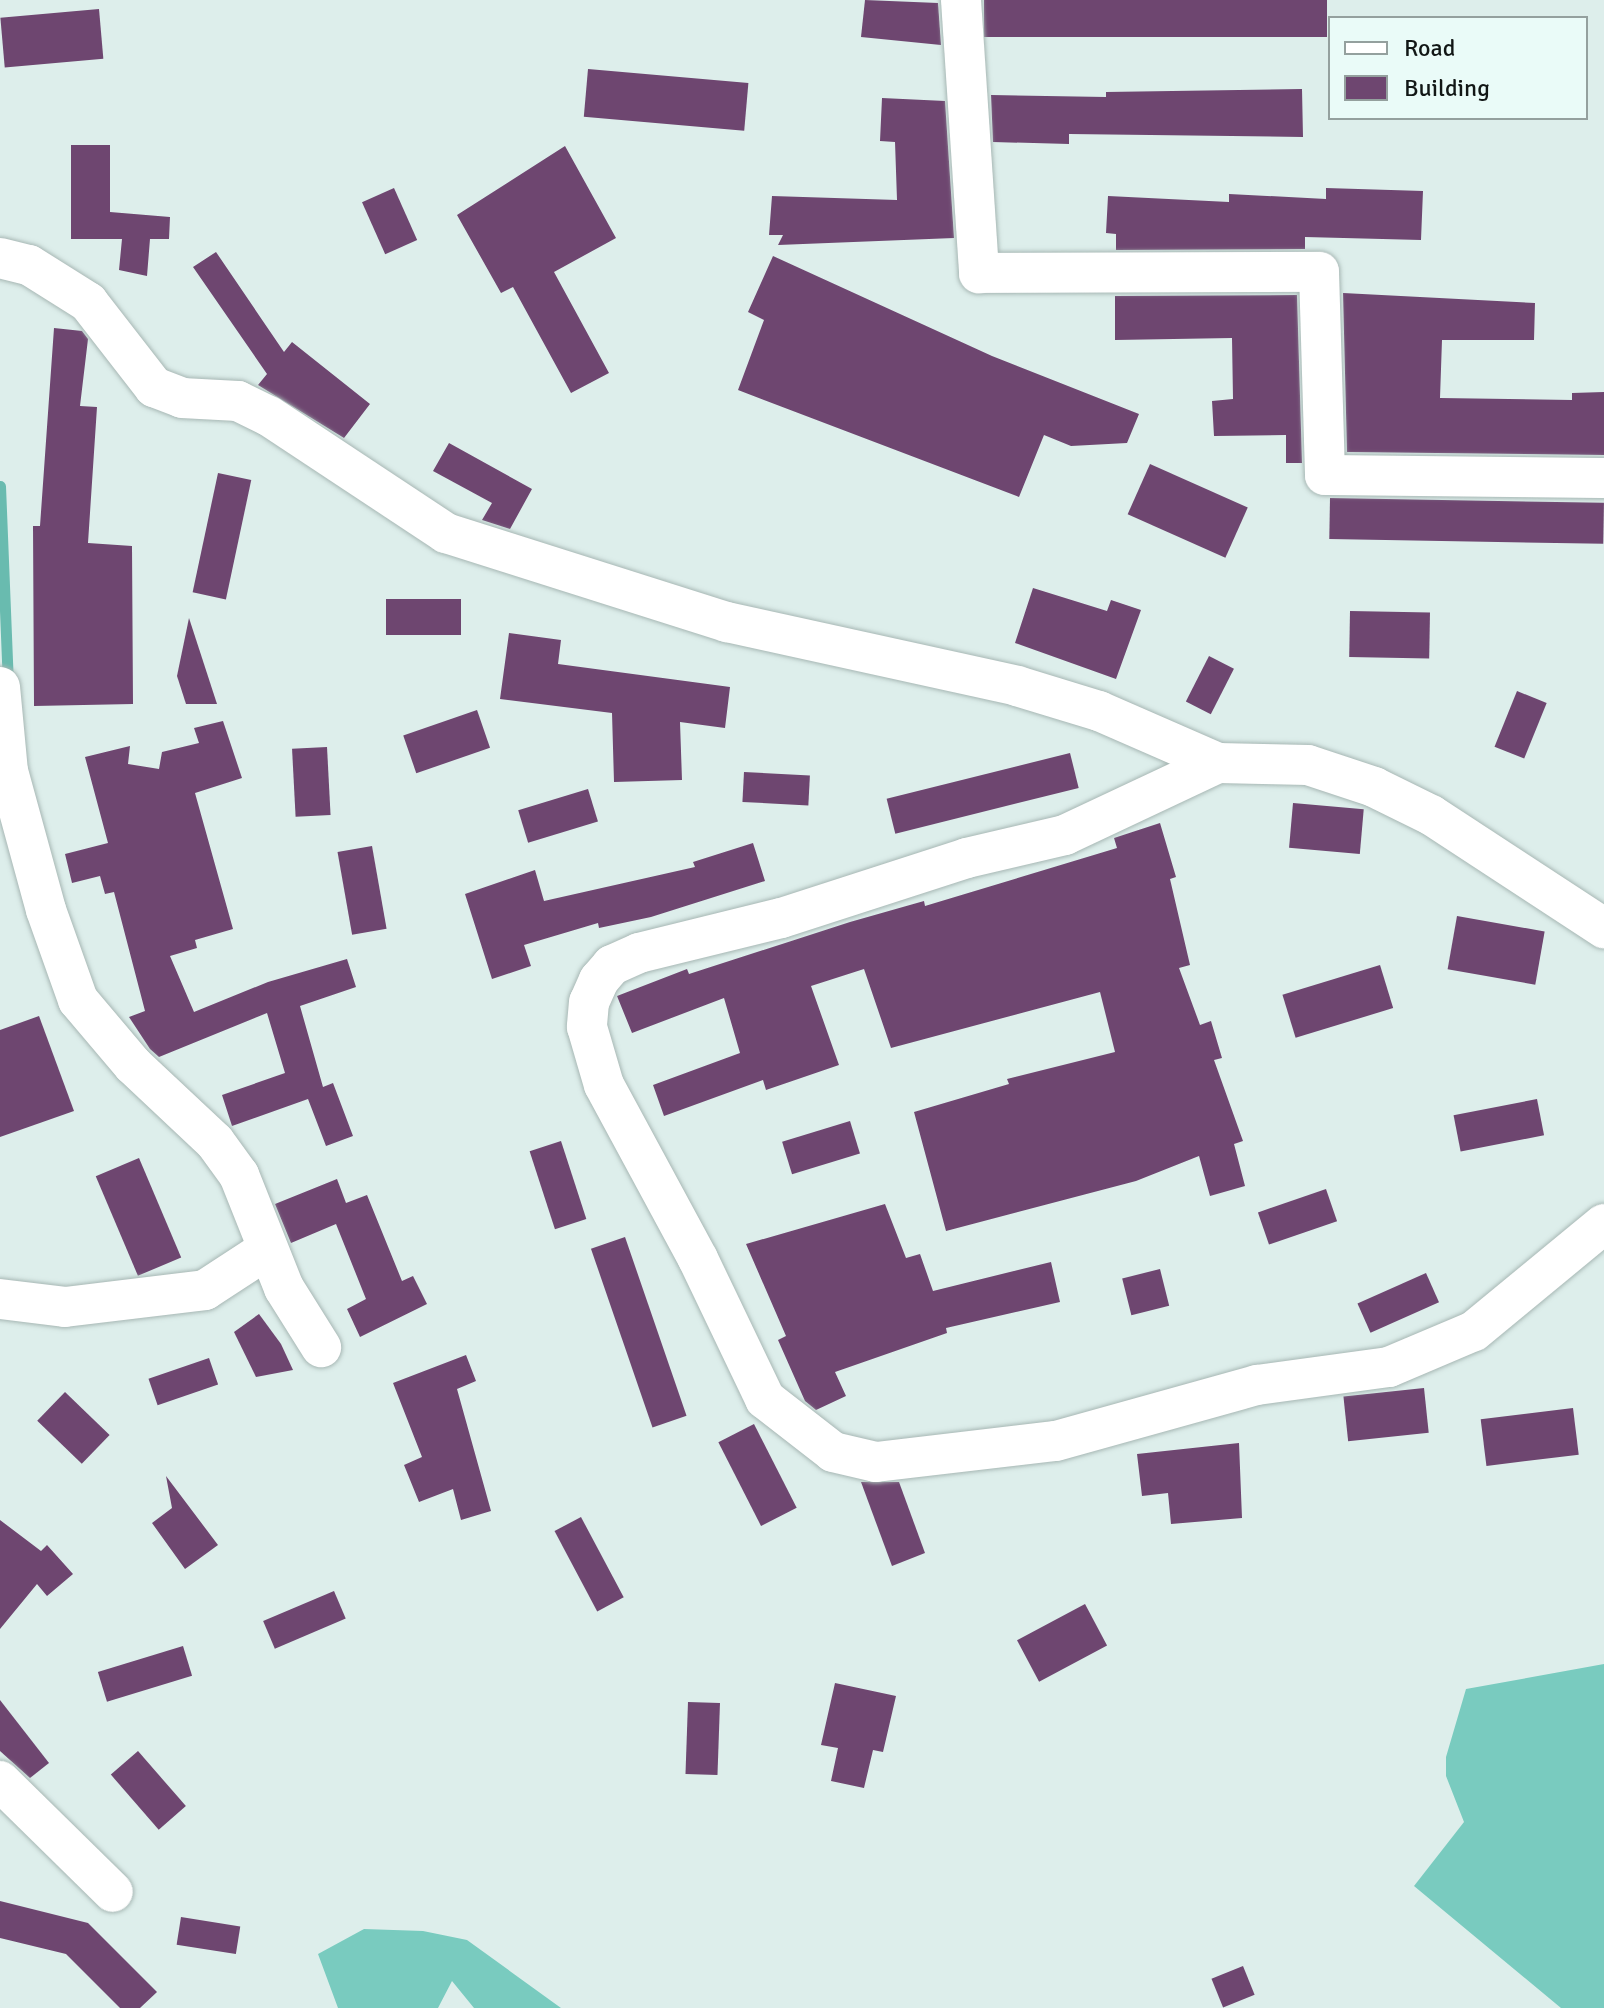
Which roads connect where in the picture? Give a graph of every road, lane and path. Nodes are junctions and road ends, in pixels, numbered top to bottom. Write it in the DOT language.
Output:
graph roads {
  1 [pos="961,0"];
  2 [pos="0,258"];
  3 [pos="1604,478"];
  4 [pos="0,687"];
  5 [pos="1218,763"];
  6 [pos="4,772"];
  7 [pos="1604,928"];
  8 [pos="1604,1224"];
  9 [pos="268,1249"];
  10 [pos="0,1299"];
  11 [pos="321,1347"];
  12 [pos="0,1781"];
  13 [pos="113,1892"];
  1 -- 3 [label="street"];
  2 -- 5 [label="street"];
  4 -- 6 [label="street"];
  5 -- 7 [label="street"];
  5 -- 8 [label="street"];
  6 -- 9 [label="street"];
  9 -- 10 [label="street"];
  9 -- 11 [label="street"];
  12 -- 13 [label="street"];
}
